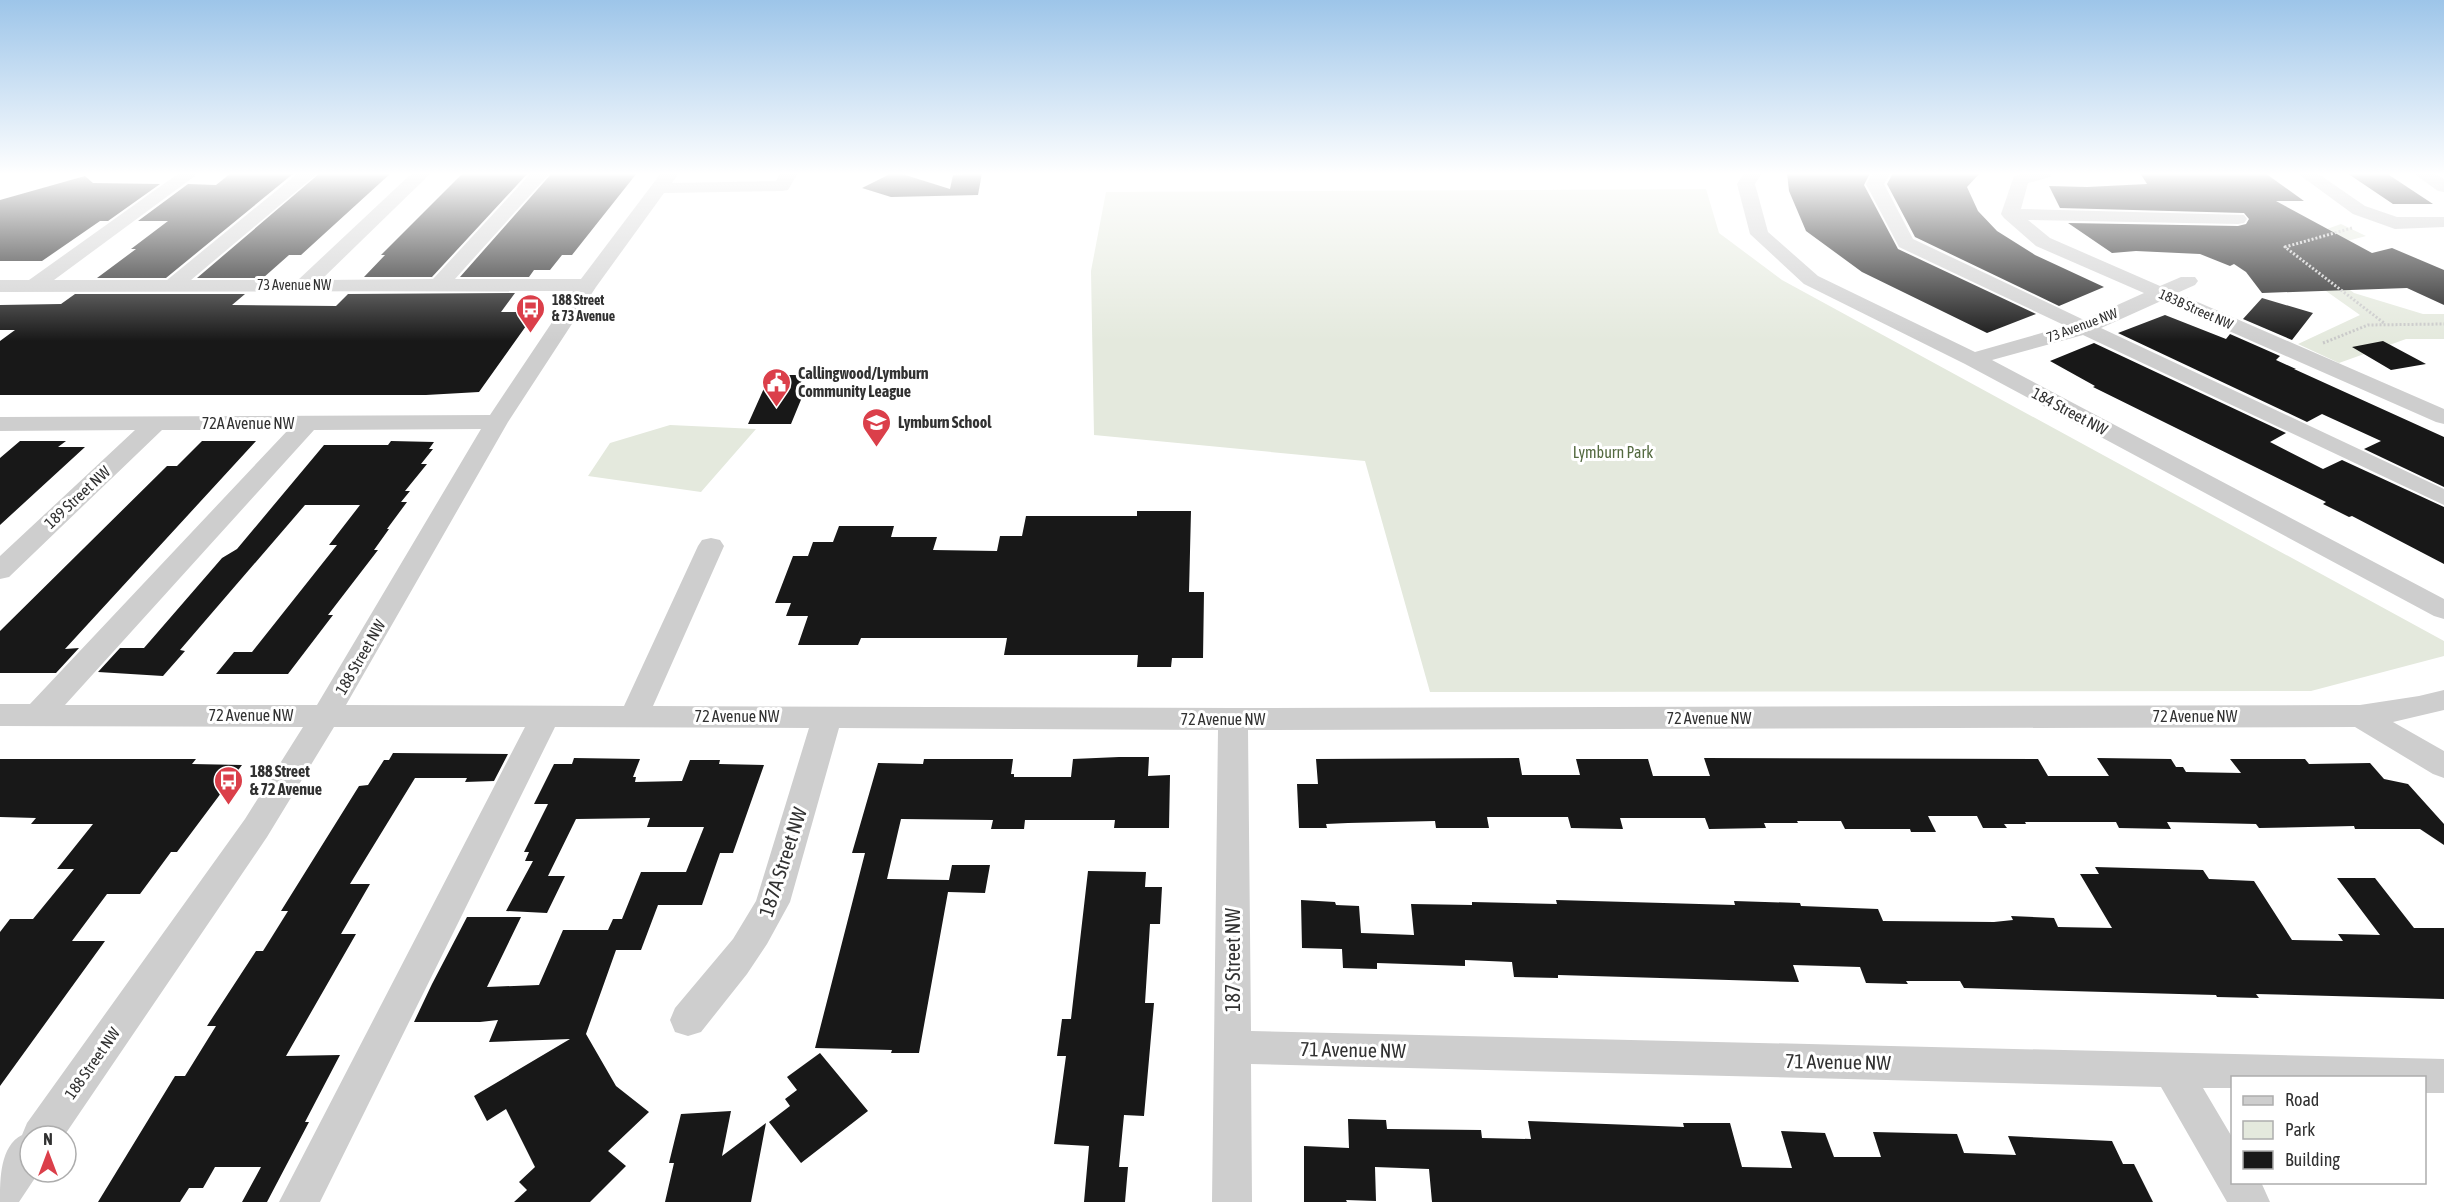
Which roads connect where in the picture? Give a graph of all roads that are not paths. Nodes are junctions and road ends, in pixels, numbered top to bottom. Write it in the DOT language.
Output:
graph roads {
  1 [pos="112,229"];
  2 [pos="241,229"];
  3 [pos="363,229"];
  4 [pos="490,229"];
  5 [pos="628,229"];
  6 [pos="1758,229"];
  7 [pos="1899,229"];
  8 [pos="2028,229"];
  9 [pos="2188,281"];
  10 [pos="173,285"];
  11 [pos="304,285"];
  12 [pos="439,285"];
  13 [pos="587,285"];
  14 [pos="0,286"];
  15 [pos="33,286"];
  16 [pos="2162,294"];
  17 [pos="2083,328"];
  18 [pos="1973,359"];
  19 [pos="2444,417"];
  20 [pos="497,422"];
  21 [pos="308,423"];
  22 [pos="0,424"];
  23 [pos="154,424"];
  24 [pos="2444,498"];
  25 [pos="711,546"];
  26 [pos="0,571"];
  27 [pos="2444,610"];
  28 [pos="2444,700"];
  29 [pos="0,715"];
  30 [pos="38,715"];
  31 [pos="326,715"];
  32 [pos="546,716"];
  33 [pos="634,716"];
  34 [pos="2360,716"];
  35 [pos="827,717"];
  36 [pos="1233,719"];
  37 [pos="2444,766"];
  38 [pos="688,1020"];
  39 [pos="1233,1047"];
  40 [pos="2172,1071"];
  41 [pos="2444,1076"];
  42 [pos="49,1124"];
  43 [pos="18,1168"];
  44 [pos="2231,1171"];
  45 [pos="2239,1184"];
  46 [pos="0,1194"];
  47 [pos="299,1202"];
  48 [pos="1232,1202"];
  49 [pos="2250,1202"];
  1 -- 15 [label="street"];
  2 -- 10 [label="street"];
  3 -- 11 [label="street"];
  4 -- 12 [label="street"];
  5 -- 13 [label="street, 188 Street NW"];
  6 -- 18 [label="street, 184 Street NW"];
  7 -- 17 [label="street"];
  8 -- 16 [label="street, 183B Street NW"];
  9 -- 16 [label="street, 73 Avenue NW"];
  10 -- 11 [label="street, 73 Avenue NW"];
  10 -- 15 [label="street, 73 Avenue NW"];
  11 -- 12 [label="street, 73 Avenue NW"];
  12 -- 13 [label="street, 73 Avenue NW"];
  13 -- 20 [label="street, 188 Street NW"];
  14 -- 15 [label="street, 73 Avenue NW"];
  16 -- 17 [label="street, 73 Avenue NW"];
  16 -- 19 [label="street, 183B Street NW"];
  17 -- 18 [label="street, 73 Avenue NW"];
  17 -- 24 [label="street"];
  18 -- 27 [label="street, 184 Street NW"];
  20 -- 21 [label="street, 72A Avenue NW"];
  20 -- 31 [label="street, 188 Street NW"];
  21 -- 23 [label="street, 72A Avenue NW"];
  21 -- 30 [label="street"];
  22 -- 23 [label="street, 72A Avenue NW"];
  23 -- 26 [label="street, 189 Street NW"];
  25 -- 33 [label="street"];
  28 -- 34 [label="street, 72 Avenue NW"];
  29 -- 30 [label="street, 72 Avenue NW"];
  30 -- 31 [label="street, 72 Avenue NW"];
  31 -- 32 [label="street, 72 Avenue NW"];
  31 -- 42 [label="street, 188 Street NW"];
  32 -- 33 [label="street, 72 Avenue NW"];
  32 -- 47 [label="street"];
  33 -- 35 [label="street, 72 Avenue NW"];
  34 -- 36 [label="street, 72 Avenue NW"];
  34 -- 37 [label="street"];
  35 -- 36 [label="street, 72 Avenue NW"];
  35 -- 38 [label="street, 187A Street NW"];
  36 -- 39 [label="street, 187 Street NW"];
  39 -- 40 [label="street, 71 Avenue NW"];
  39 -- 48 [label="street, 187 Street NW"];
  40 -- 41 [label="street, 71 Avenue NW"];
  40 -- 44 [label="street"];
  43 -- 46 [label="street"];
  45 -- 49 [label="street"];
}
